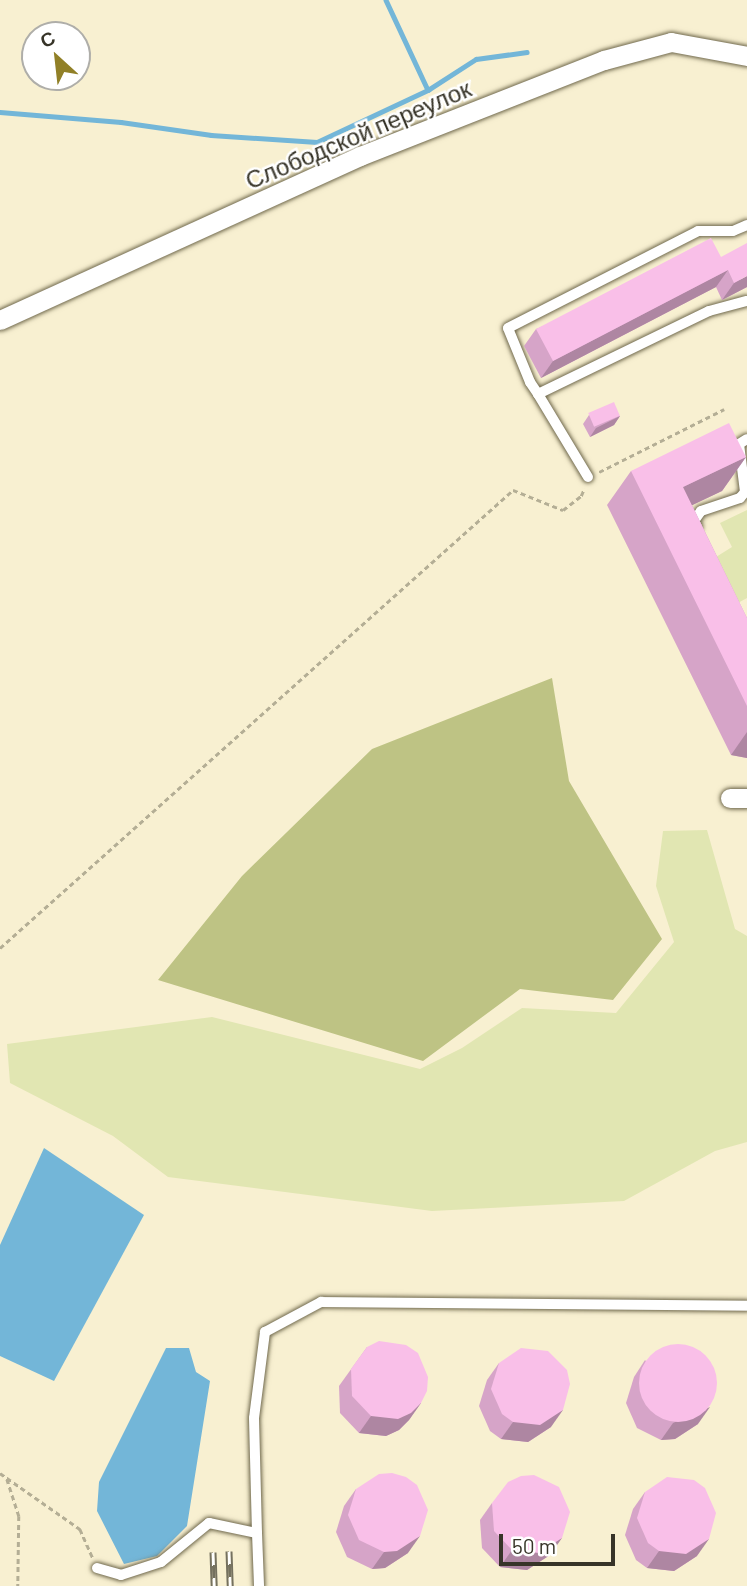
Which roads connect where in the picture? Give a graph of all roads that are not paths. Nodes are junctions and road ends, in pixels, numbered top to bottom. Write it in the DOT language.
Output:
graph roads {
  1 [pos="747,56"];
  2 [pos="747,225"];
  3 [pos="747,301"];
  4 [pos="0,320"];
  5 [pos="538,394"];
  6 [pos="747,439"];
  7 [pos="588,477"];
  8 [pos="704,540"];
  9 [pos="747,1306"];
  10 [pos="257,1533"];
  11 [pos="97,1568"];
  12 [pos="259,1586"];
  1 -- 4 [label="street, Слободской переулок"];
  2 -- 5 [label="lane"];
  3 -- 5 [label="lane"];
  5 -- 7 [label="lane"];
  6 -- 8 [label="lane"];
  9 -- 10 [label="lane"];
  10 -- 11 [label="lane"];
  10 -- 12 [label="lane"];
}
